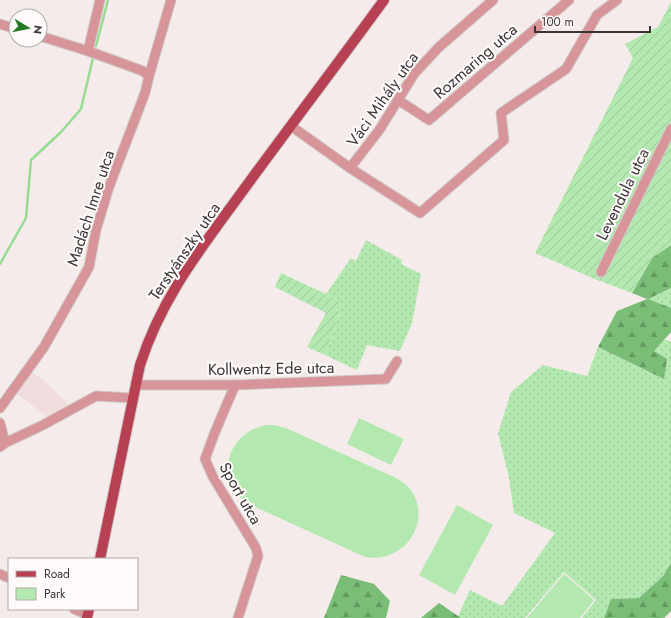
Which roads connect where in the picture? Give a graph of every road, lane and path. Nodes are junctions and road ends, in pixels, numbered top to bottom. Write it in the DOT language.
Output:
graph roads {
  1 [pos="100,0"];
  2 [pos="171,0"];
  3 [pos="384,0"];
  4 [pos="493,0"];
  5 [pos="569,0"];
  6 [pos="606,0"];
  7 [pos="617,0"];
  8 [pos="597,15"];
  9 [pos="48,38"];
  10 [pos="88,51"];
  11 [pos="149,76"];
  12 [pos="398,100"];
  13 [pos="291,126"];
  14 [pos="671,128"];
  15 [pos="350,168"];
  16 [pos="600,272"];
  17 [pos="397,361"];
  18 [pos="136,385"];
  19 [pos="235,385"];
  20 [pos="133,398"];
  21 [pos="0,408"];
  22 [pos="0,422"];
  23 [pos="2,445"];
  24 [pos="100,558"];
  25 [pos="77,610"];
  26 [pos="88,614"];
  27 [pos="238,618"];
  1 -- 10 [label="street"];
  2 -- 11 [label="street, Madách Imre utca"];
  3 -- 13 [label="main road, Terstyánszky utca"];
  4 -- 12 [label="street, Váci Mihály utca"];
  5 -- 12 [label="street, Rozmaring utca"];
  6 -- 8 [label="street"];
  7 -- 8 [label="street"];
  8 -- 15 [label="street, Váci Mihály utca"];
  9 -- 10 [label="street"];
  10 -- 11 [label="street"];
  11 -- 21 [label="street, Madách Imre utca"];
  12 -- 15 [label="street, Váci Mihály utca"];
  13 -- 15 [label="street, Váci Mihály utca"];
  13 -- 18 [label="main road, Terstyánszky utca"];
  14 -- 16 [label="street, Levendula utca"];
  17 -- 19 [label="street, Kollwentz Ede utca"];
  18 -- 19 [label="street, Kollwentz Ede utca"];
  18 -- 20 [label="main road, Terstyánszky utca"];
  19 -- 27 [label="street, Sport utca"];
  20 -- 23 [label="street"];
  20 -- 24 [label="main road, Terstyánszky utca"];
  22 -- 23 [label="street"];
  25 -- 26 [label="street"];
}
